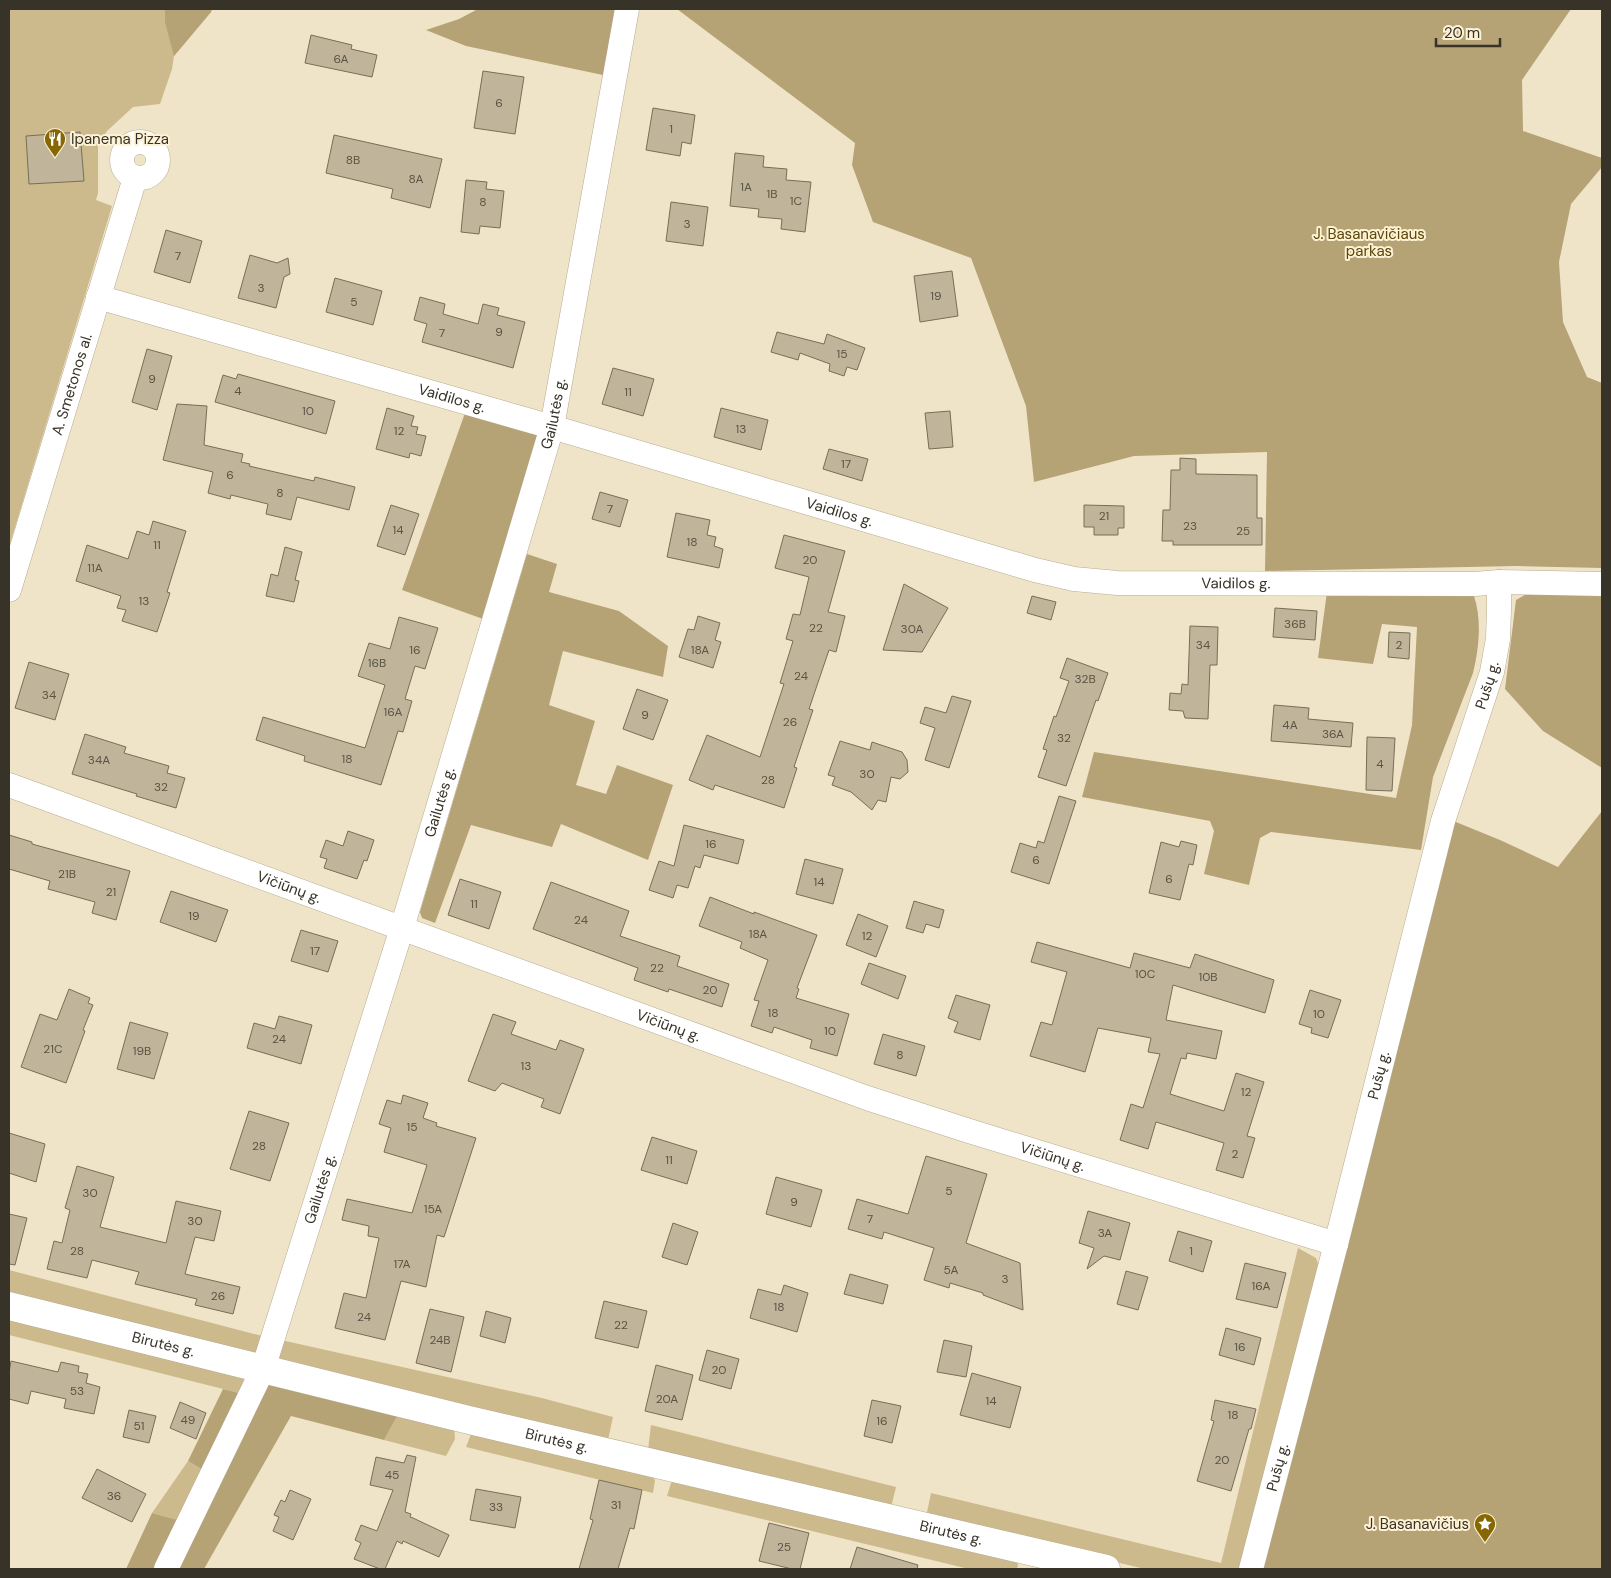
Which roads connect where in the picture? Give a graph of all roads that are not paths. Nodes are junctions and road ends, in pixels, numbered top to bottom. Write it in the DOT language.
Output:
graph roads {
  1 [pos="627,9"];
  2 [pos="135,178"];
  3 [pos="98,298"];
  4 [pos="552,427"];
  5 [pos="1499,582"];
  6 [pos="1602,584"];
  7 [pos="9,590"];
  8 [pos="9,785"];
  9 [pos="402,928"];
  10 [pos="1336,1244"];
  11 [pos="9,1306"];
  12 [pos="263,1368"];
  13 [pos="166,1569"];
  14 [pos="1106,1569"];
  15 [pos="1251,1569"];
  1 -- 4 [label="street, Gailutės g."];
  2 -- 3 [label="street, A. Smetonos al."];
  3 -- 4 [label="street, Vaidilos g."];
  3 -- 7 [label="street, A. Smetonos al."];
  4 -- 5 [label="street, Vaidilos g."];
  4 -- 9 [label="street, Gailutės g."];
  5 -- 6 [label="street, Vaidilos g."];
  5 -- 10 [label="street, Pušų g."];
  8 -- 9 [label="street, Vičiūnų g."];
  9 -- 10 [label="street, Vičiūnų g."];
  9 -- 12 [label="street, Gailutės g."];
  10 -- 15 [label="street, Pušų g."];
  11 -- 12 [label="street, Birutės g."];
  12 -- 13 [label="street, Gailutės g."];
  12 -- 14 [label="street, Birutės g."];
}
